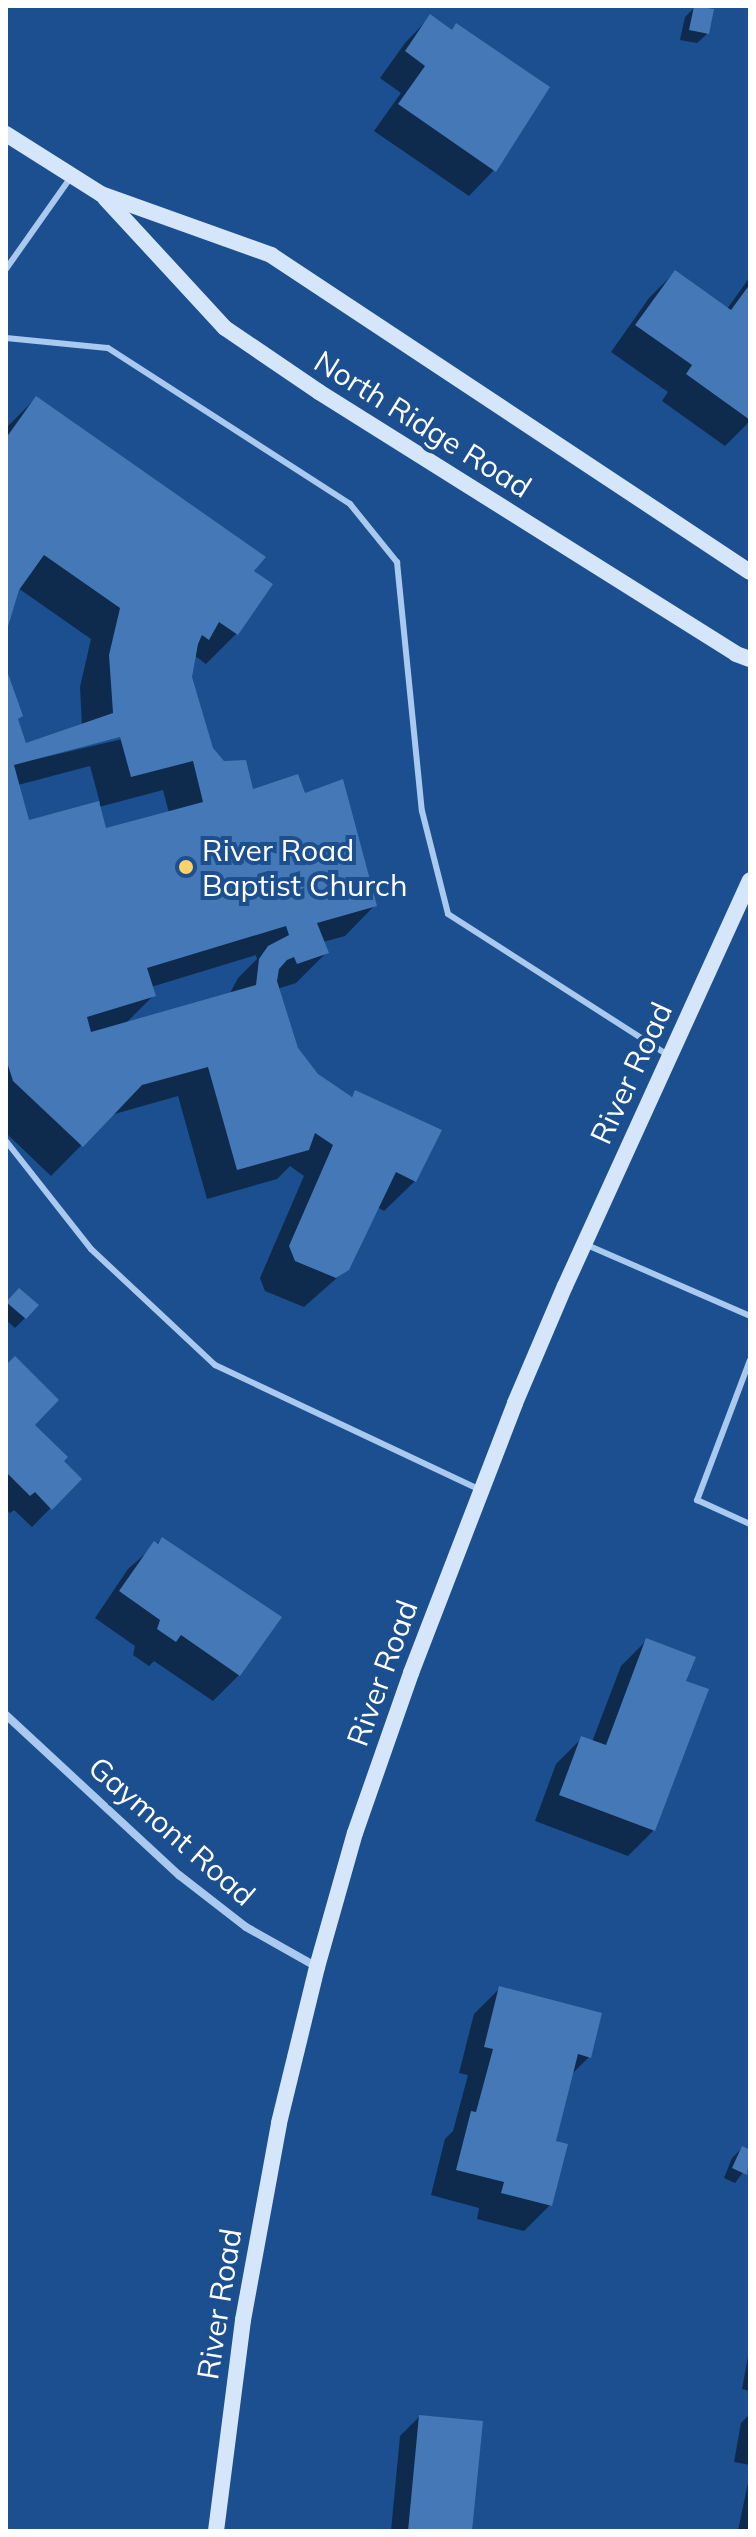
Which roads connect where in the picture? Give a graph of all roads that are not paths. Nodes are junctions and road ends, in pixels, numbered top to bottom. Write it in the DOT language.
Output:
graph roads {
  1 [pos="6,134"];
  2 [pos="72,175"];
  3 [pos="101,194"];
  4 [pos="6,269"];
  5 [pos="6,338"];
  6 [pos="750,572"];
  7 [pos="750,659"];
  8 [pos="750,880"];
  9 [pos="670,1056"];
  10 [pos="6,1141"];
  11 [pos="584,1244"];
  12 [pos="750,1316"];
  13 [pos="750,1360"];
  14 [pos="481,1490"];
  15 [pos="750,1524"];
  16 [pos="6,1715"];
  17 [pos="317,1967"];
  18 [pos="216,2531"];
  1 -- 2 [label="main road, North Ridge Road"];
  2 -- 3 [label="main road, North Ridge Road"];
  2 -- 4 [label="lane"];
  3 -- 6 [label="main road, North Ridge Road"];
  3 -- 7 [label="main road, North Ridge Road"];
  5 -- 9 [label="lane"];
  8 -- 9 [label="main road, River Road"];
  9 -- 11 [label="main road, River Road"];
  10 -- 14 [label="lane"];
  11 -- 12 [label="lane"];
  11 -- 14 [label="main road, River Road"];
  13 -- 15 [label="lane"];
  14 -- 17 [label="main road, River Road"];
  16 -- 17 [label="street, Gaymont Road"];
  17 -- 18 [label="main road, River Road"];
}
